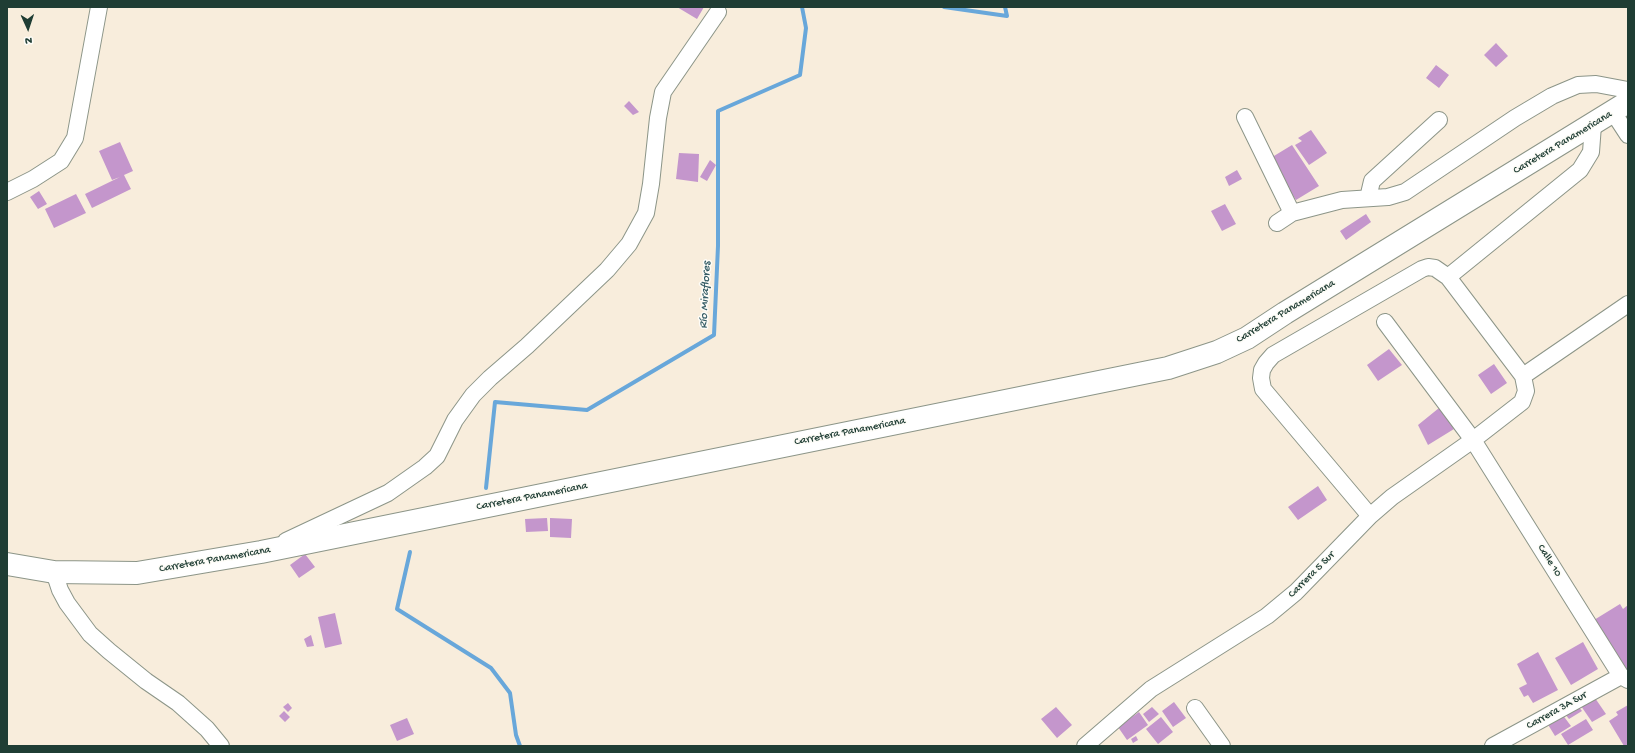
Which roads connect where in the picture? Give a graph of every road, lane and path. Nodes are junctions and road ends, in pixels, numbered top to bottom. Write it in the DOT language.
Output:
graph roads {
  1 [pos="100,7"];
  2 [pos="718,12"];
  3 [pos="1628,90"];
  4 [pos="1621,107"];
  5 [pos="1245,117"];
  6 [pos="1439,120"];
  7 [pos="1593,125"];
  8 [pos="1628,135"];
  9 [pos="7,192"];
  10 [pos="1368,198"];
  11 [pos="1292,213"];
  12 [pos="1277,223"];
  13 [pos="1448,278"];
  14 [pos="1628,304"];
  15 [pos="1385,322"];
  16 [pos="1524,384"];
  17 [pos="1473,440"];
  18 [pos="1370,516"];
  19 [pos="261,552"];
  20 [pos="7,564"];
  21 [pos="54,572"];
  22 [pos="1625,678"];
  23 [pos="1195,708"];
  24 [pos="221,746"];
  25 [pos="1084,746"];
  26 [pos="1222,746"];
  27 [pos="1493,746"];
  1 -- 9 [label="street"];
  2 -- 19 [label="street"];
  3 -- 10 [label="street"];
  4 -- 7 [label="highway, Carretera Panamericana"];
  4 -- 8 [label="street"];
  5 -- 11 [label="street"];
  6 -- 10 [label="street"];
  7 -- 13 [label="street"];
  7 -- 19 [label="highway, Carretera Panamericana"];
  10 -- 11 [label="street"];
  11 -- 12 [label="street"];
  13 -- 16 [label="street"];
  13 -- 18 [label="street"];
  14 -- 16 [label="street"];
  15 -- 17 [label="street, Calle 10"];
  16 -- 17 [label="street, Carrera 5 Sur"];
  17 -- 18 [label="street, Carrera 5 Sur"];
  17 -- 22 [label="street, Calle 10"];
  18 -- 25 [label="street, Carrera 5 Sur"];
  19 -- 21 [label="highway, Carretera Panamericana"];
  20 -- 21 [label="highway, Carretera Panamericana"];
  21 -- 24 [label="street"];
  22 -- 27 [label="street, Carrera 3A Sur"];
  23 -- 26 [label="street"];
}
